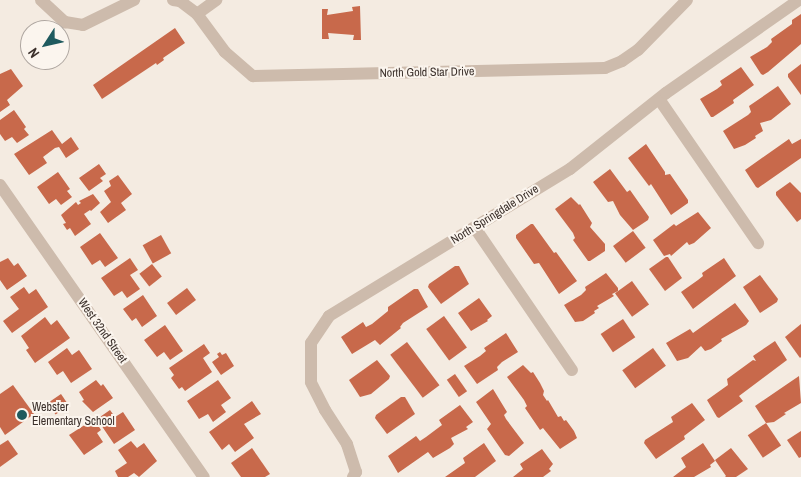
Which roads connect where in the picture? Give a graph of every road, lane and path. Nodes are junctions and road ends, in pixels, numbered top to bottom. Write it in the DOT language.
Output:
graph roads {
  1 [pos="41,0"];
  2 [pos="134,0"];
  3 [pos="173,0"];
  4 [pos="216,0"];
  5 [pos="687,0"];
  6 [pos="799,0"];
  7 [pos="197,14"];
  8 [pos="659,99"];
  9 [pos="0,185"];
  10 [pos="475,228"];
  11 [pos="758,243"];
  12 [pos="572,370"];
  13 [pos="204,477"];
  14 [pos="353,477"];
  1 -- 2 [label="street"];
  3 -- 7 [label="street, North Gold Star Drive"];
  4 -- 7 [label="street"];
  5 -- 7 [label="street, North Gold Star Drive"];
  6 -- 8 [label="street, North Springdale Drive"];
  8 -- 10 [label="street, North Springdale Drive"];
  8 -- 11 [label="street"];
  9 -- 13 [label="street, West 32nd Street"];
  10 -- 12 [label="street"];
  10 -- 14 [label="street, North Springdale Drive"];
}
